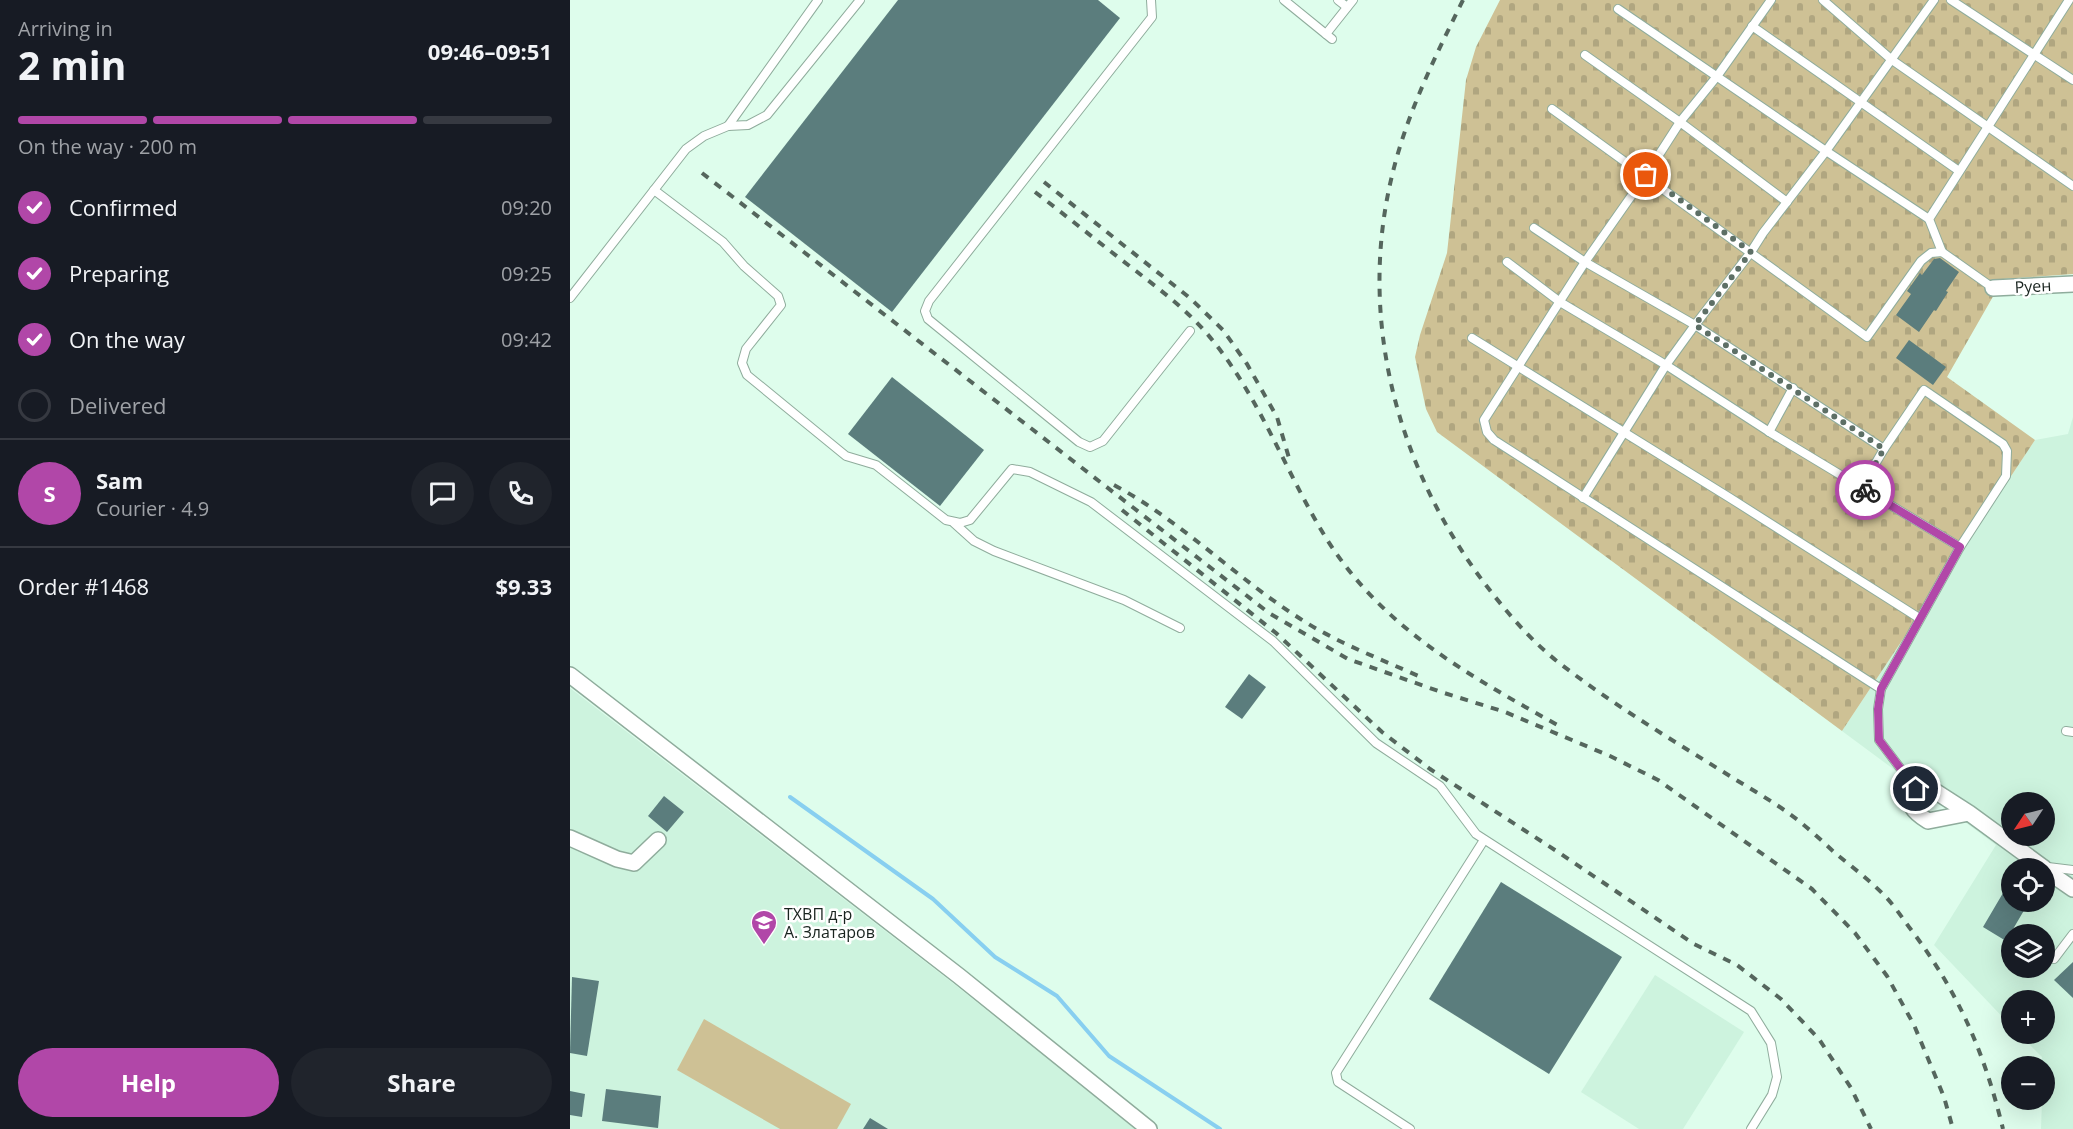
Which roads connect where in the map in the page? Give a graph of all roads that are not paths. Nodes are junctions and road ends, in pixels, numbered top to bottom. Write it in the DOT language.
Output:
graph roads {
  1 [pos="818,0"];
  2 [pos="860,0"];
  3 [pos="1151,0"];
  4 [pos="1284,0"];
  5 [pos="1338,0"];
  6 [pos="1771,0"];
  7 [pos="1824,0"];
  8 [pos="1934,0"];
  9 [pos="1951,0"];
  10 [pos="2070,2"];
  11 [pos="1350,4"];
  12 [pos="1618,9"];
  13 [pos="1752,26"];
  14 [pos="1585,54"];
  15 [pos="2034,55"];
  16 [pos="1892,60"];
  17 [pos="1718,75"];
  18 [pos="2073,80"];
  19 [pos="1861,103"];
  20 [pos="1551,109"];
  21 [pos="1680,122"];
  22 [pos="728,126"];
  23 [pos="1987,128"];
  24 [pos="1826,151"];
  25 [pos="1959,171"];
  26 [pos="1646,175"];
  27 [pos="2073,186"];
  28 [pos="654,190"];
  29 [pos="1787,202"];
  30 [pos="1929,219"];
  31 [pos="1534,228"];
  32 [pos="1751,252"];
  33 [pos="1942,252"];
  34 [pos="1507,262"];
  35 [pos="1585,262"];
  36 [pos="2072,285"];
  37 [pos="1993,288"];
  38 [pos="570,298"];
  39 [pos="1560,302"];
  40 [pos="1695,325"];
  41 [pos="1190,331"];
  42 [pos="1473,338"];
  43 [pos="1666,365"];
  44 [pos="1520,368"];
  45 [pos="1793,388"];
  46 [pos="1623,432"];
  47 [pos="1769,432"];
  48 [pos="1884,449"];
  49 [pos="1861,488"];
  50 [pos="1583,498"];
  51 [pos="953,522"];
  52 [pos="1960,547"];
  53 [pos="1919,618"];
  54 [pos="1180,628"];
  55 [pos="570,675"];
  56 [pos="1881,689"];
  57 [pos="1916,789"];
  58 [pos="1969,813"];
  59 [pos="570,838"];
  60 [pos="658,840"];
  61 [pos="1484,840"];
  62 [pos="2030,858"];
  63 [pos="2055,869"];
  64 [pos="2073,870"];
  65 [pos="2055,877"];
  66 [pos="2073,890"];
  67 [pos="2073,934"];
  68 [pos="2055,958"];
  69 [pos="1149,1129"];
  70 [pos="1410,1129"];
  71 [pos="1751,1129"];
  1 -- 22 [label="lane"];
  2 -- 22 [label="lane"];
  3 -- 41 [label="lane"];
  4 -- 11 [label="lane"];
  5 -- 11 [label="lane"];
  6 -- 13 [label="lane"];
  7 -- 16 [label="lane"];
  8 -- 16 [label="lane"];
  9 -- 15 [label="lane"];
  10 -- 15 [label="lane"];
  12 -- 17 [label="lane"];
  13 -- 17 [label="lane"];
  13 -- 19 [label="lane"];
  14 -- 21 [label="lane"];
  15 -- 18 [label="lane"];
  15 -- 23 [label="lane"];
  16 -- 19 [label="lane"];
  16 -- 23 [label="lane"];
  17 -- 21 [label="lane"];
  17 -- 24 [label="lane"];
  19 -- 24 [label="lane"];
  19 -- 25 [label="lane"];
  20 -- 26 [label="lane"];
  21 -- 26 [label="lane"];
  21 -- 29 [label="lane"];
  22 -- 28 [label="lane"];
  23 -- 25 [label="lane"];
  23 -- 27 [label="lane"];
  24 -- 29 [label="lane"];
  24 -- 30 [label="lane"];
  25 -- 30 [label="lane"];
  26 -- 32 [label="lane"];
  26 -- 35 [label="lane"];
  28 -- 38 [label="lane"];
  28 -- 51 [label="lane"];
  29 -- 32 [label="lane"];
  30 -- 33 [label="lane"];
  31 -- 35 [label="lane"];
  32 -- 33 [label="lane"];
  32 -- 40 [label="lane"];
  33 -- 37 [label="lane"];
  34 -- 39 [label="lane"];
  35 -- 39 [label="lane"];
  35 -- 40 [label="lane"];
  36 -- 37 [label="street, Руен"];
  39 -- 43 [label="lane"];
  39 -- 44 [label="lane"];
  40 -- 43 [label="lane"];
  40 -- 45 [label="lane"];
  42 -- 44 [label="lane"];
  43 -- 46 [label="lane"];
  43 -- 47 [label="lane"];
  44 -- 46 [label="lane"];
  44 -- 50 [label="lane"];
  45 -- 47 [label="lane"];
  45 -- 48 [label="lane"];
  46 -- 50 [label="lane"];
  46 -- 53 [label="lane"];
  47 -- 49 [label="lane"];
  48 -- 49 [label="lane"];
  48 -- 52 [label="lane"];
  49 -- 52 [label="lane"];
  50 -- 56 [label="lane"];
  51 -- 54 [label="lane"];
  51 -- 61 [label="lane"];
  52 -- 53 [label="lane"];
  53 -- 56 [label="lane"];
  55 -- 69 [label="street"];
  56 -- 57 [label="lane"];
  57 -- 58 [label="street"];
  57 -- 58 [label="street"];
  58 -- 62 [label="street"];
  59 -- 60 [label="street"];
  61 -- 70 [label="lane"];
  61 -- 71 [label="lane"];
  63 -- 64 [label="lane"];
  65 -- 66 [label="street"];
  67 -- 68 [label="lane"];
}
